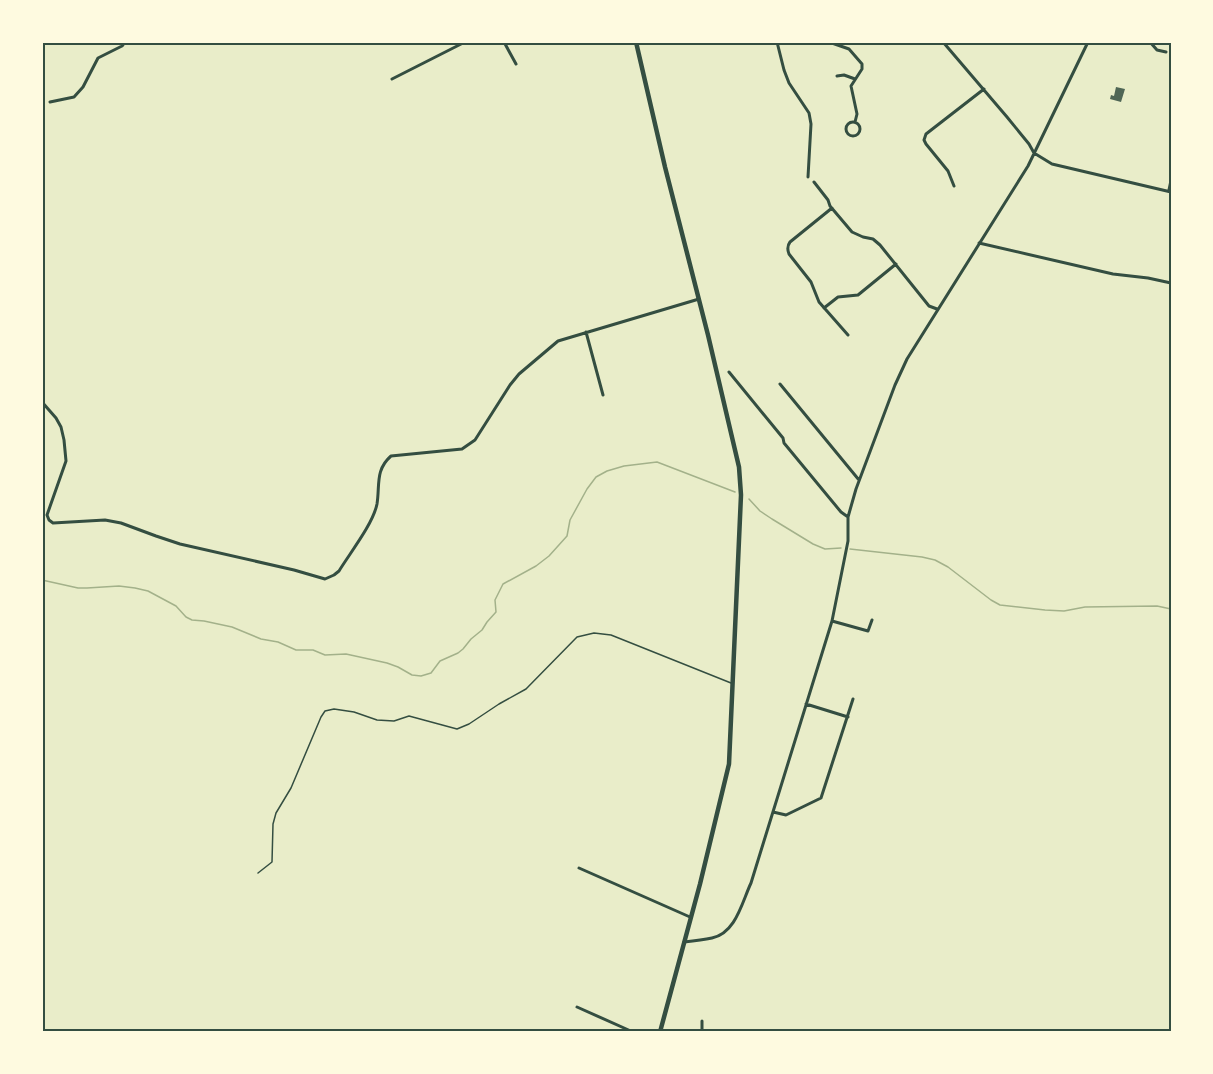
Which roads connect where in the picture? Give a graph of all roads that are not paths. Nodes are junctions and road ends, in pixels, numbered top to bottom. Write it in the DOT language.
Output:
graph roads {
  1 [pos="125,42"];
  2 [pos="465,42"];
  3 [pos="504,42"];
  4 [pos="636,42"];
  5 [pos="777,42"];
  6 [pos="829,42"];
  7 [pos="943,42"];
  8 [pos="1088,42"];
  9 [pos="1150,42"];
  10 [pos="1166,52"];
  11 [pos="516,64"];
  12 [pos="837,76"];
  13 [pos="392,79"];
  14 [pos="855,79"];
  15 [pos="984,90"];
  16 [pos="50,102"];
  17 [pos="855,122"];
  18 [pos="1034,153"];
  19 [pos="808,177"];
  20 [pos="1171,177"];
  21 [pos="814,182"];
  22 [pos="954,186"];
  23 [pos="1170,192"];
  24 [pos="832,208"];
  25 [pos="979,243"];
  26 [pos="896,264"];
  27 [pos="1171,283"];
  28 [pos="699,298"];
  29 [pos="824,308"];
  30 [pos="938,310"];
  31 [pos="586,332"];
  32 [pos="848,335"];
  33 [pos="729,372"];
  34 [pos="780,384"];
  35 [pos="603,395"];
  36 [pos="42,402"];
  37 [pos="859,480"];
  38 [pos="848,517"];
  39 [pos="872,620"];
  40 [pos="832,621"];
  41 [pos="732,684"];
  42 [pos="854,699"];
  43 [pos="806,704"];
  44 [pos="848,717"];
  45 [pos="773,812"];
  46 [pos="579,868"];
  47 [pos="258,873"];
  48 [pos="691,917"];
  49 [pos="684,942"];
  50 [pos="577,1007"];
  51 [pos="702,1021"];
  52 [pos="633,1032"];
  53 [pos="660,1032"];
  54 [pos="702,1032"];
  1 -- 16 [label="street"];
  2 -- 13 [label="street"];
  3 -- 11 [label="street"];
  4 -- 28 [label="main road"];
  5 -- 19 [label="street"];
  6 -- 14 [label="street"];
  7 -- 15 [label="street"];
  8 -- 18 [label="street"];
  9 -- 10 [label="street"];
  12 -- 14 [label="street"];
  14 -- 17 [label="street"];
  15 -- 18 [label="street"];
  15 -- 22 [label="street"];
  17 -- 17 [label="street"];
  18 -- 23 [label="street"];
  18 -- 25 [label="street"];
  20 -- 23 [label="lane"];
  21 -- 24 [label="street"];
  24 -- 26 [label="street"];
  24 -- 29 [label="street"];
  25 -- 27 [label="street"];
  25 -- 30 [label="street"];
  26 -- 29 [label="street"];
  26 -- 30 [label="street"];
  28 -- 31 [label="street"];
  28 -- 41 [label="main road"];
  29 -- 32 [label="street"];
  30 -- 37 [label="street"];
  31 -- 35 [label="street"];
  31 -- 36 [label="street"];
  33 -- 38 [label="street"];
  34 -- 37 [label="street"];
  37 -- 38 [label="street"];
  38 -- 40 [label="street"];
  39 -- 40 [label="street"];
  40 -- 43 [label="street"];
  41 -- 47 [label="lane"];
  41 -- 48 [label="main road"];
  42 -- 44 [label="street"];
  43 -- 44 [label="street"];
  43 -- 45 [label="street"];
  44 -- 45 [label="street"];
  45 -- 49 [label="street"];
  46 -- 48 [label="street"];
  48 -- 49 [label="main road"];
  49 -- 53 [label="main road"];
  50 -- 52 [label="street"];
  51 -- 54 [label="street"];
}
